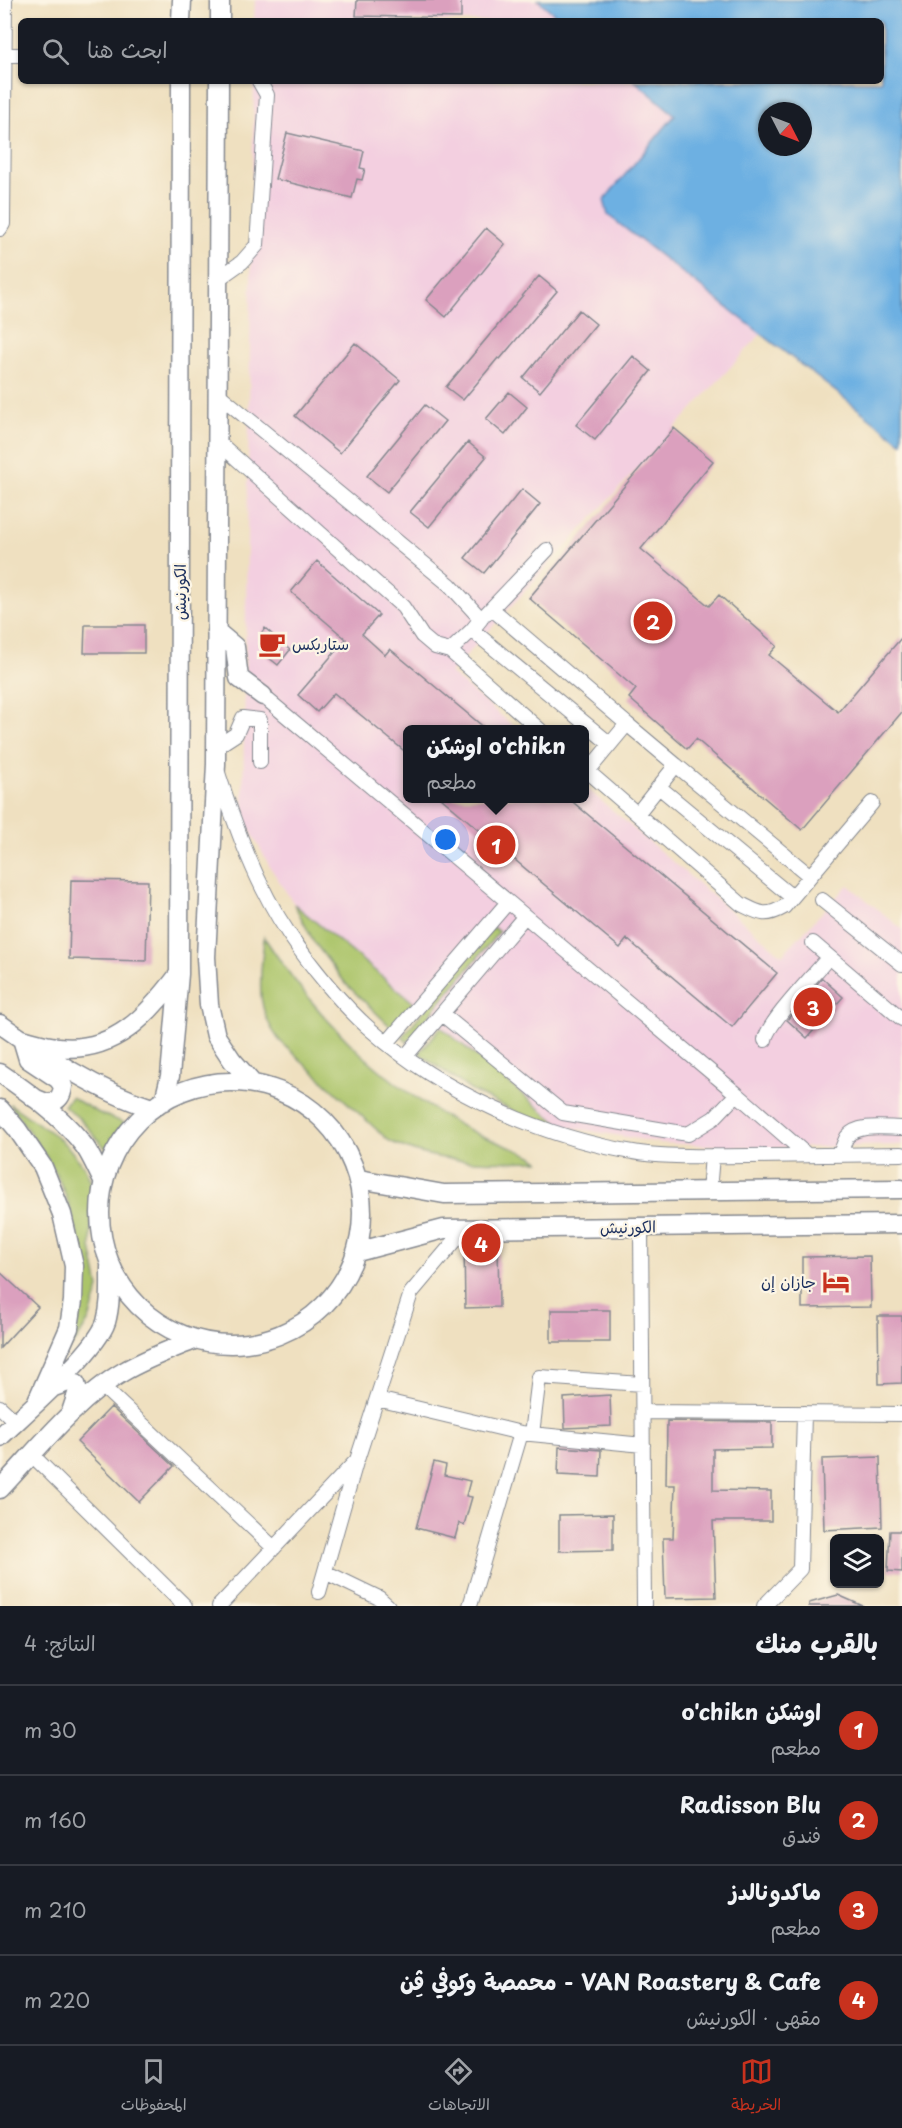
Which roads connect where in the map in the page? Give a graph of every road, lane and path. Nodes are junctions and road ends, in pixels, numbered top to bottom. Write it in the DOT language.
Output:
graph roads {
  1 [pos="5,0"];
  2 [pos="182,0"];
  3 [pos="220,0"];
  4 [pos="181,18"];
  5 [pos="220,18"];
  6 [pos="4,55"];
  7 [pos="18,55"];
  8 [pos="180,84"];
  9 [pos="219,84"];
  10 [pos="261,84"];
  11 [pos="0,229"];
  12 [pos="218,279"];
  13 [pos="218,394"];
  14 [pos="218,442"];
  15 [pos="547,550"];
  16 [pos="492,609"];
  17 [pos="476,624"];
  18 [pos="216,631"];
  19 [pos="450,651"];
  20 [pos="263,696"];
  21 [pos="627,724"];
  22 [pos="535,725"];
  23 [pos="589,725"];
  24 [pos="589,725"];
  25 [pos="610,744"];
  26 [pos="216,756"];
  27 [pos="260,762"];
  28 [pos="676,765"];
  29 [pos="589,766"];
  30 [pos="589,772"];
  31 [pos="659,786"];
  32 [pos="872,802"];
  33 [pos="637,814"];
  34 [pos="810,876"];
  35 [pos="792,897"];
  36 [pos="822,900"];
  37 [pos="507,902"];
  38 [pos="525,916"];
  39 [pos="813,944"];
  40 [pos="829,957"];
  41 [pos="902,964"];
  42 [pos="180,974"];
  43 [pos="442,1014"];
  44 [pos="902,1019"];
  45 [pos="0,1024"];
  46 [pos="22,1039"];
  47 [pos="765,1040"];
  48 [pos="387,1043"];
  49 [pos="405,1057"];
  50 [pos="0,1073"];
  51 [pos="253,1084"];
  52 [pos="737,1094"];
  53 [pos="33,1097"];
  54 [pos="158,1104"];
  55 [pos="0,1108"];
  56 [pos="902,1128"];
  57 [pos="902,1154"];
  58 [pos="807,1155"];
  59 [pos="840,1155"];
  60 [pos="712,1156"];
  61 [pos="359,1179"];
  62 [pos="103,1181"];
  63 [pos="902,1189"];
  64 [pos="709,1191"];
  65 [pos="902,1224"];
  66 [pos="641,1227"];
  67 [pos="465,1229"];
  68 [pos="357,1252"];
  69 [pos="110,1267"];
  70 [pos="194,1340"];
  71 [pos="642,1384"];
  72 [pos="102,1386"];
  73 [pos="51,1388"];
  74 [pos="377,1399"];
  75 [pos="36,1403"];
  76 [pos="0,1407"];
  77 [pos="643,1412"];
  78 [pos="804,1413"];
  79 [pos="902,1414"];
  80 [pos="69,1416"];
  81 [pos="16,1422"];
  82 [pos="526,1434"];
  83 [pos="0,1437"];
  84 [pos="643,1445"];
  85 [pos="32,1455"];
  86 [pos="357,1460"];
  87 [pos="0,1489"];
  88 [pos="274,1548"];
  89 [pos="325,1572"];
  90 [pos="319,1592"];
  91 [pos="185,1606"];
  92 [pos="219,1606"];
  93 [pos="388,1606"];
  94 [pos="470,1606"];
  95 [pos="644,1606"];
  96 [pos="765,1606"];
  1 -- 6 [label="street"];
  2 -- 4 [label="main road"];
  3 -- 5 [label="main road"];
  6 -- 7 [label="street"];
  6 -- 11 [label="street"];
  8 -- 42 [label="main road, الكورنيش"];
  9 -- 12 [label="main road"];
  10 -- 12 [label="street"];
  12 -- 13 [label="main road"];
  13 -- 14 [label="main road"];
  13 -- 17 [label="street"];
  14 -- 18 [label="main road"];
  14 -- 19 [label="street"];
  15 -- 16 [label="street"];
  16 -- 17 [label="street"];
  16 -- 21 [label="street"];
  17 -- 19 [label="street"];
  17 -- 23 [label="street"];
  18 -- 20 [label="main road"];
  18 -- 26 [label="main road"];
  19 -- 22 [label="street"];
  20 -- 37 [label="street"];
  21 -- 25 [label="street"];
  21 -- 28 [label="street"];
  24 -- 25 [label="street"];
  25 -- 29 [label="street"];
  26 -- 27 [label="street"];
  26 -- 48 [label="street"];
  26 -- 51 [label="main road"];
  28 -- 31 [label="street"];
  28 -- 34 [label="street"];
  30 -- 33 [label="street"];
  31 -- 33 [label="street"];
  31 -- 35 [label="street"];
  32 -- 34 [label="street"];
  33 -- 35 [label="street"];
  34 -- 35 [label="street"];
  36 -- 41 [label="street"];
  37 -- 38 [label="street"];
  37 -- 48 [label="street"];
  38 -- 43 [label="street"];
  38 -- 52 [label="street"];
  39 -- 40 [label="street"];
  40 -- 44 [label="street"];
  40 -- 47 [label="street"];
  42 -- 46 [label="main road"];
  42 -- 54 [label="main road, الكورنيش"];
  43 -- 49 [label="street"];
  43 -- 52 [label="street"];
  45 -- 46 [label="main road"];
  46 -- 53 [label="main road"];
  46 -- 54 [label="main road"];
  48 -- 49 [label="street"];
  49 -- 60 [label="street"];
  50 -- 53 [label="main road"];
  51 -- 54 [label="main road"];
  51 -- 61 [label="main road"];
  52 -- 58 [label="street"];
  53 -- 62 [label="main road"];
  54 -- 62 [label="main road"];
  55 -- 75 [label="main road"];
  56 -- 59 [label="street"];
  57 -- 59 [label="street"];
  58 -- 59 [label="street"];
  58 -- 60 [label="street"];
  60 -- 64 [label="street"];
  61 -- 64 [label="main road"];
  61 -- 68 [label="main road"];
  62 -- 69 [label="main road"];
  63 -- 64 [label="main road"];
  65 -- 66 [label="main road, الكورنيش"];
  66 -- 67 [label="main road, الكورنيش"];
  66 -- 71 [label="street"];
  67 -- 68 [label="main road, الكورنيش"];
  67 -- 74 [label="street"];
  68 -- 70 [label="main road"];
  69 -- 70 [label="main road"];
  69 -- 73 [label="main road"];
  70 -- 72 [label="main road"];
  71 -- 77 [label="street"];
  71 -- 82 [label="street"];
  72 -- 80 [label="main road"];
  72 -- 88 [label="street"];
  73 -- 75 [label="main road"];
  73 -- 80 [label="main road"];
  74 -- 82 [label="street"];
  74 -- 86 [label="street"];
  75 -- 81 [label="main road"];
  76 -- 81 [label="street"];
  77 -- 78 [label="street"];
  77 -- 84 [label="street"];
  78 -- 79 [label="street"];
  78 -- 96 [label="street"];
  80 -- 85 [label="main road"];
  81 -- 83 [label="main road"];
  82 -- 84 [label="street"];
  82 -- 94 [label="street"];
  84 -- 95 [label="street"];
  85 -- 87 [label="main road"];
  85 -- 91 [label="street"];
  86 -- 88 [label="street"];
  86 -- 89 [label="street"];
  88 -- 92 [label="street"];
  89 -- 90 [label="street"];
  89 -- 93 [label="street"];
}
